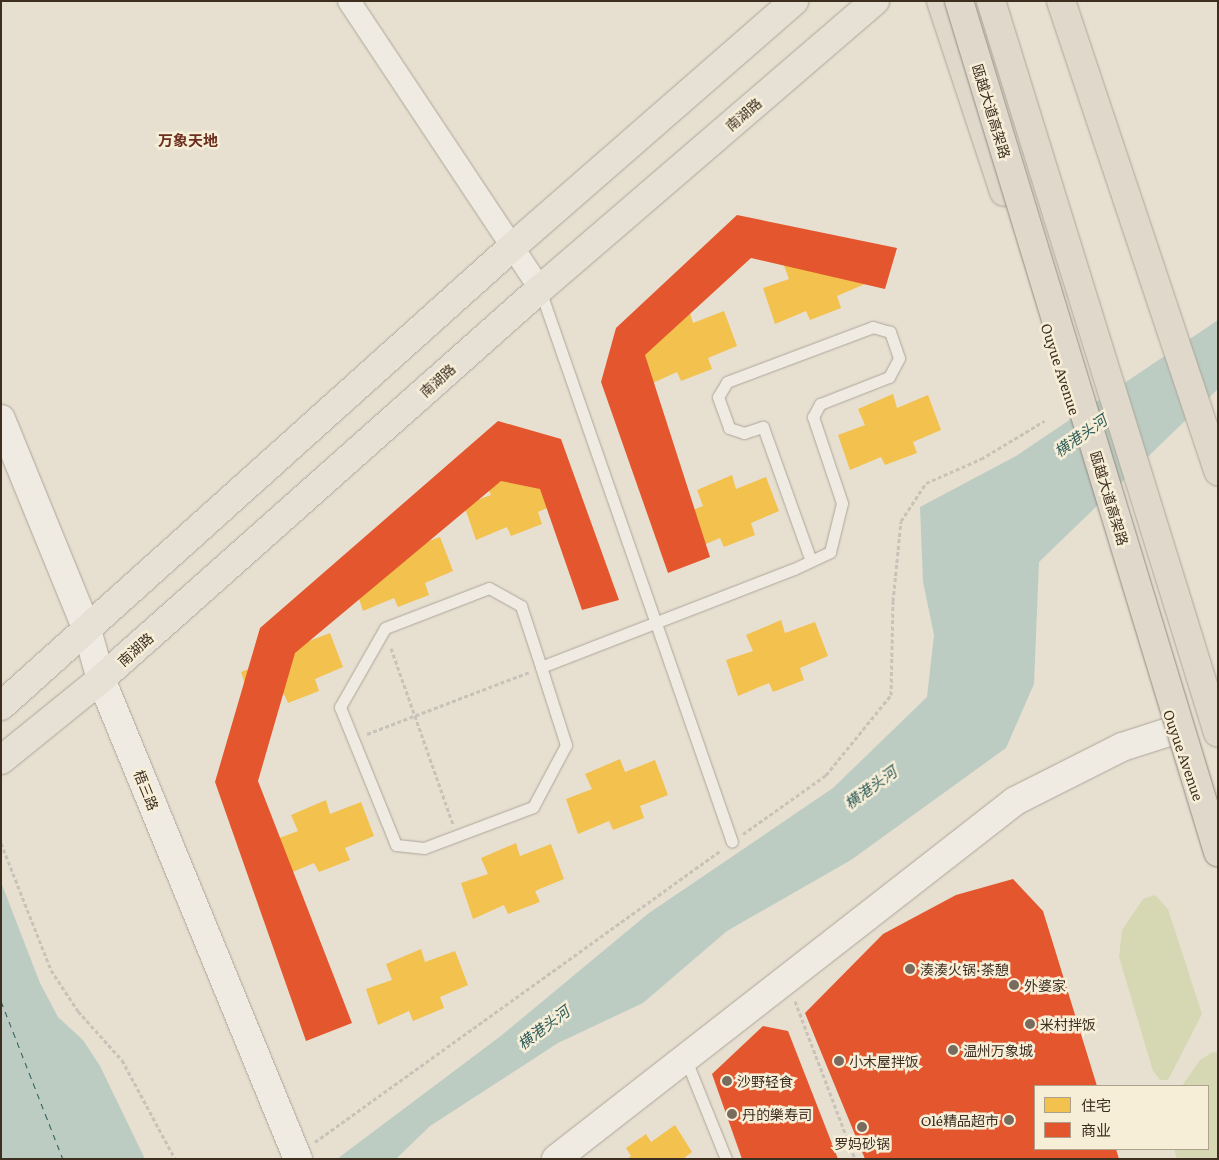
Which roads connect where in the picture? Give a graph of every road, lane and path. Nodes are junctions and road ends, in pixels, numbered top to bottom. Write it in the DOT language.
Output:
graph roads {
  1 [pos="348,1"];
  2 [pos="794,1"];
  3 [pos="875,1"];
  4 [pos="991,1"];
  5 [pos="1061,1"];
  6 [pos="954,2"];
  7 [pos="511,248"];
  8 [pos="540,288"];
  9 [pos="1,419"];
  10 [pos="1218,471"];
  11 [pos="811,561"];
  12 [pos="656,624"];
  13 [pos="385,628"];
  14 [pos="87,630"];
  15 [pos="541,667"];
  16 [pos="101,679"];
  17 [pos="1,706"];
  18 [pos="414,716"];
  19 [pos="1175,730"];
  20 [pos="1218,733"];
  21 [pos="352,740"];
  22 [pos="1,760"];
  23 [pos="457,836"];
  24 [pos="732,842"];
  25 [pos="1,843"];
  26 [pos="1218,851"];
  27 [pos="787,980"];
  28 [pos="686,1060"];
  29 [pos="297,1157"];
  30 [pos="175,1159"];
  31 [pos="556,1159"];
  32 [pos="726,1159"];
  33 [pos="855,1159"];
  1 -- 7 [label="street"];
  2 -- 7 [label="main road"];
  3 -- 8 [label="main road, 南湖路"];
  4 -- 20 [label="highway"];
  5 -- 10 [label="highway"];
  6 -- 19 [label="highway, Ouyue Avenue"];
  6 -- 26 [label="highway, 瓯越大道高架路, bridge"];
  7 -- 8 [label="street"];
  7 -- 14 [label="main road"];
  8 -- 12 [label="lane"];
  8 -- 16 [label="main road, 南湖路"];
  9 -- 14 [label="street, 梧三路"];
  11 -- 11 [label="lane"];
  11 -- 12 [label="lane"];
  12 -- 15 [label="lane"];
  12 -- 24 [label="lane"];
  13 -- 15 [label="lane"];
  13 -- 18 [label="path"];
  13 -- 21 [label="lane"];
  14 -- 16 [label="street, 梧三路"];
  14 -- 17 [label="main road"];
  15 -- 18 [label="path"];
  15 -- 23 [label="lane"];
  16 -- 22 [label="main road, 南湖路"];
  16 -- 29 [label="street, 梧三路"];
  18 -- 21 [label="path"];
  18 -- 23 [label="path"];
  19 -- 26 [label="highway, Ouyue Avenue"];
  19 -- 27 [label="street"];
  21 -- 23 [label="lane"];
  25 -- 30 [label="path"];
  27 -- 28 [label="street"];
  27 -- 33 [label="path"];
  28 -- 31 [label="street"];
  28 -- 32 [label="lane"];
}
